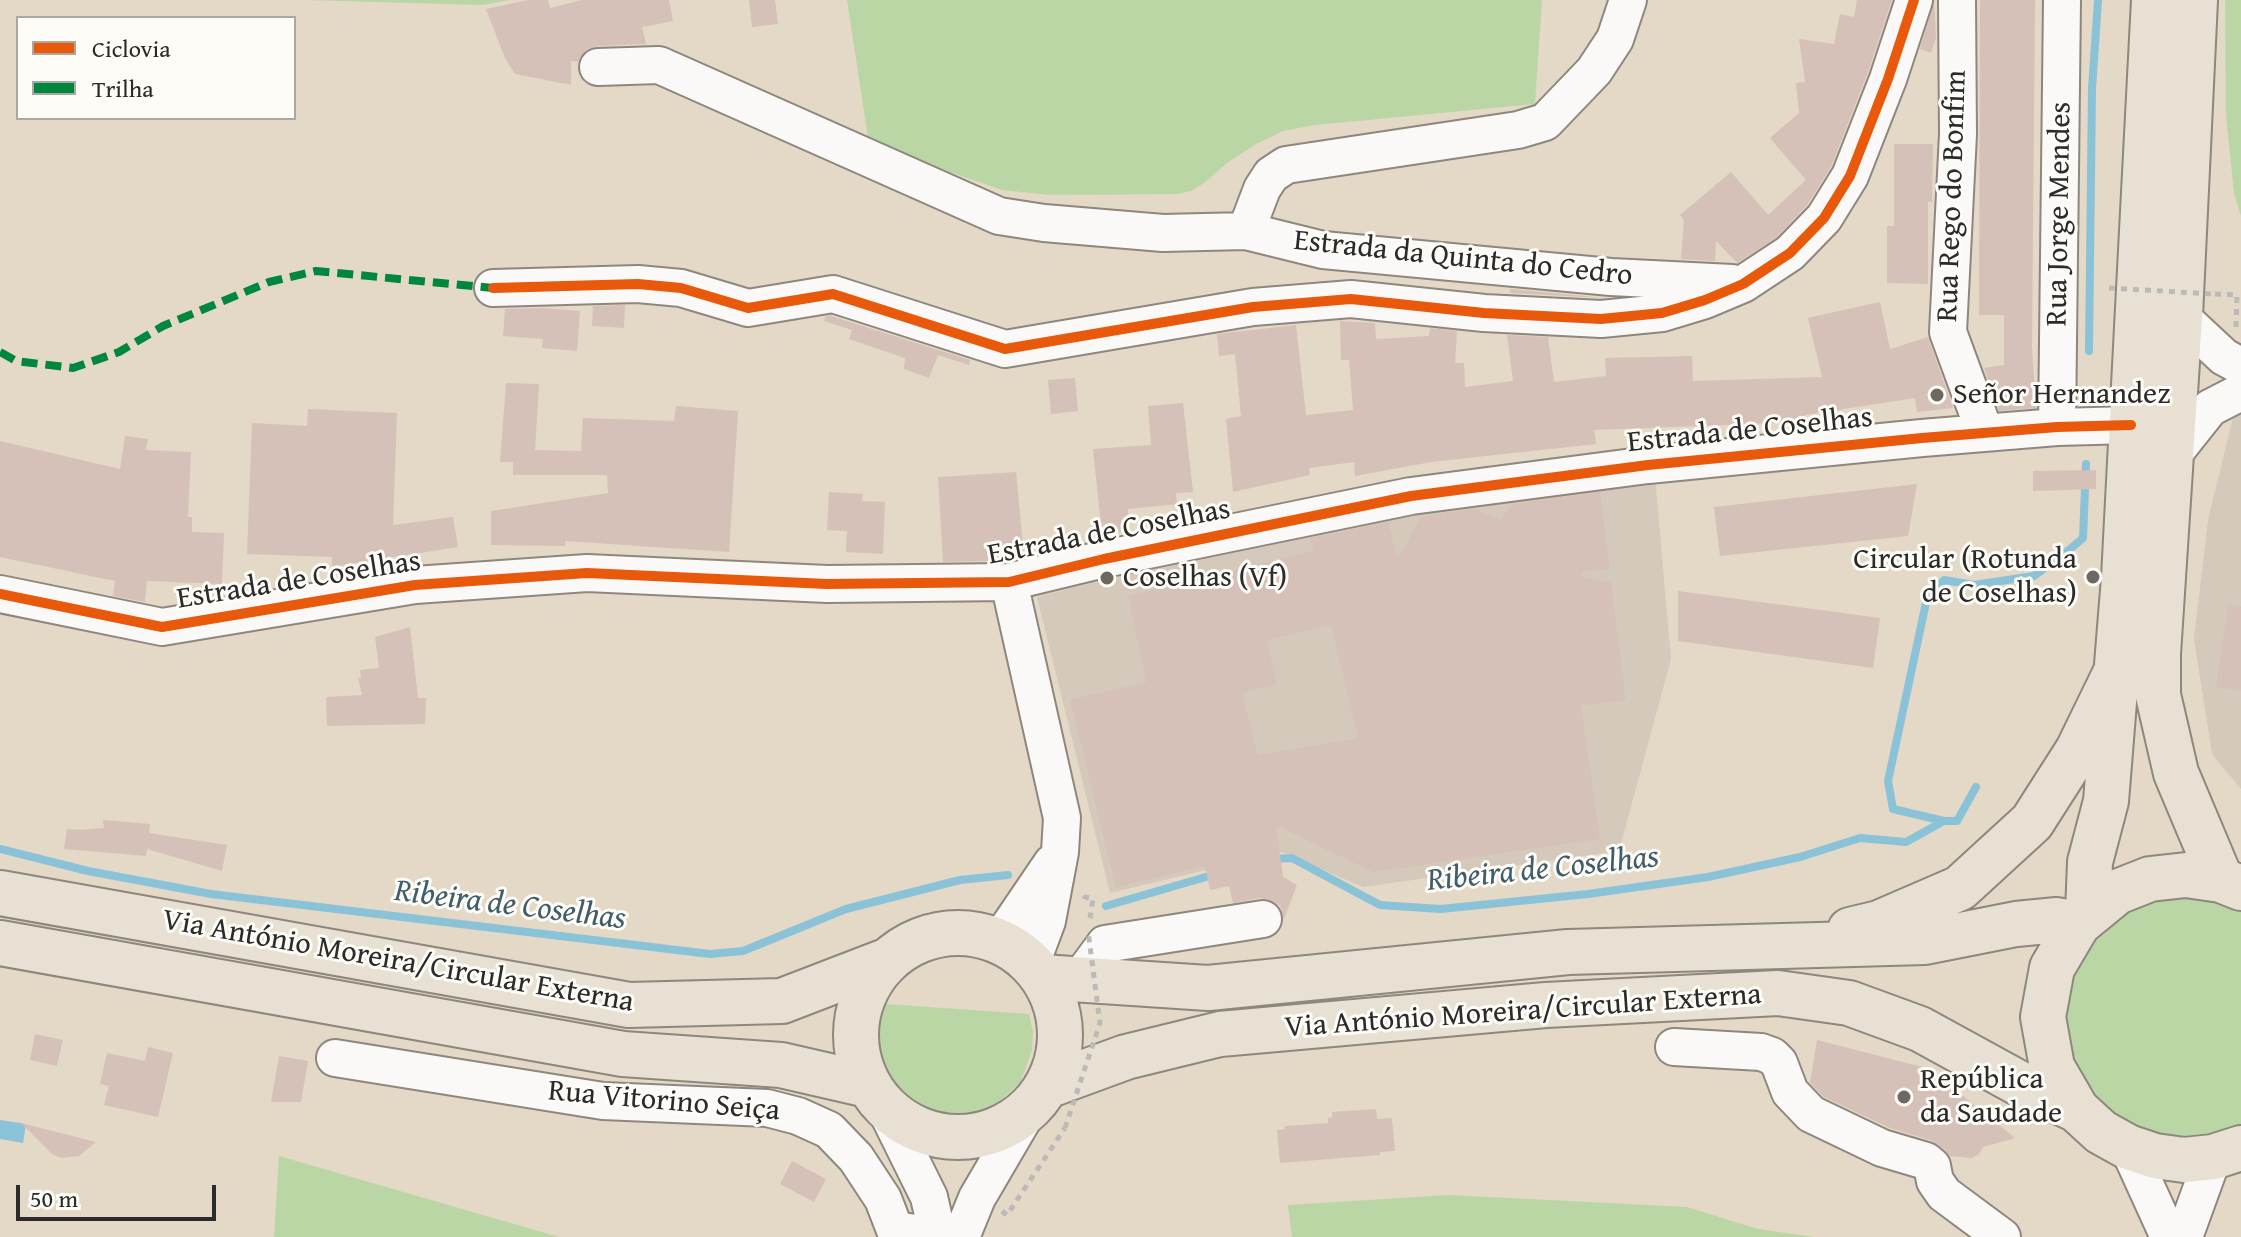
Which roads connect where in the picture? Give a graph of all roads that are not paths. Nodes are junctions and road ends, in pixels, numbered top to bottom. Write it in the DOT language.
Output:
graph roads {
  1 [pos="1628,0"];
  2 [pos="1914,0"];
  3 [pos="1957,0"];
  4 [pos="2062,0"];
  5 [pos="2154,0"];
  6 [pos="2195,0"];
  7 [pos="598,67"];
  8 [pos="1246,231"];
  9 [pos="1743,284"];
  10 [pos="493,288"];
  11 [pos="2197,305"];
  12 [pos="2241,366"];
  13 [pos="2241,392"];
  14 [pos="2131,425"];
  15 [pos="2057,427"];
  16 [pos="1985,433"];
  17 [pos="2171,457"];
  18 [pos="1009,582"];
  19 [pos="0,594"];
  20 [pos="2115,674"];
  21 [pos="2234,872"];
  22 [pos="0,893"];
  23 [pos="2083,918"];
  24 [pos="1263,919"];
  25 [pos="0,943"];
  26 [pos="1783,946"];
  27 [pos="886,961"];
  28 [pos="1038,965"];
  29 [pos="1674,1047"];
  30 [pos="335,1058"];
  31 [pos="876,1096"];
  32 [pos="1038,1097"];
  33 [pos="2077,1110"];
  34 [pos="2128,1147"];
  35 [pos="2227,1153"];
  36 [pos="938,1237"];
  37 [pos="961,1237"];
  38 [pos="2002,1237"];
  39 [pos="2169,1237"];
  40 [pos="2184,1237"];
  1 -- 8 [label="street, Estrada da Quinta do Cedro"];
  2 -- 9 [label="street"];
  3 -- 16 [label="street, Rua Rego do Bonfim"];
  4 -- 15 [label="street, Rua Jorge Mendes"];
  5 -- 14 [label="main road"];
  6 -- 11 [label="main road"];
  7 -- 8 [label="street"];
  8 -- 9 [label="street, Estrada da Quinta do Cedro"];
  9 -- 10 [label="street"];
  11 -- 12 [label="street"];
  11 -- 17 [label="main road"];
  13 -- 17 [label="street"];
  14 -- 15 [label="street, Estrada de Coselhas"];
  14 -- 20 [label="main road"];
  15 -- 16 [label="street, Estrada de Coselhas"];
  16 -- 18 [label="street, Estrada de Coselhas"];
  17 -- 21 [label="main road"];
  18 -- 19 [label="street, Estrada de Coselhas"];
  18 -- 28 [label="street"];
  20 -- 23 [label="main road"];
  20 -- 26 [label="main road"];
  21 -- 23 [label="main road"];
  22 -- 27 [label="main road, Via António Moreira/Circular Externa"];
  23 -- 26 [label="main road, Via António Moreira/Circular Externa"];
  23 -- 33 [label="main road"];
  24 -- 28 [label="street"];
  25 -- 31 [label="main road, Via António Moreira/Circular Externa"];
  26 -- 28 [label="main road, Via António Moreira/Circular Externa"];
  27 -- 28 [label="main road, Via António Moreira/Circular Externa"];
  27 -- 31 [label="main road, Via António Moreira/Circular Externa"];
  28 -- 32 [label="main road"];
  29 -- 38 [label="street"];
  30 -- 36 [label="street, Rua Vitorino Seiça"];
  31 -- 32 [label="main road, Via António Moreira/Circular Externa"];
  31 -- 36 [label="street"];
  32 -- 33 [label="main road, Via António Moreira/Circular Externa"];
  32 -- 37 [label="street"];
  33 -- 34 [label="main road"];
  34 -- 35 [label="main road"];
  34 -- 39 [label="street"];
  35 -- 40 [label="street"];
}
